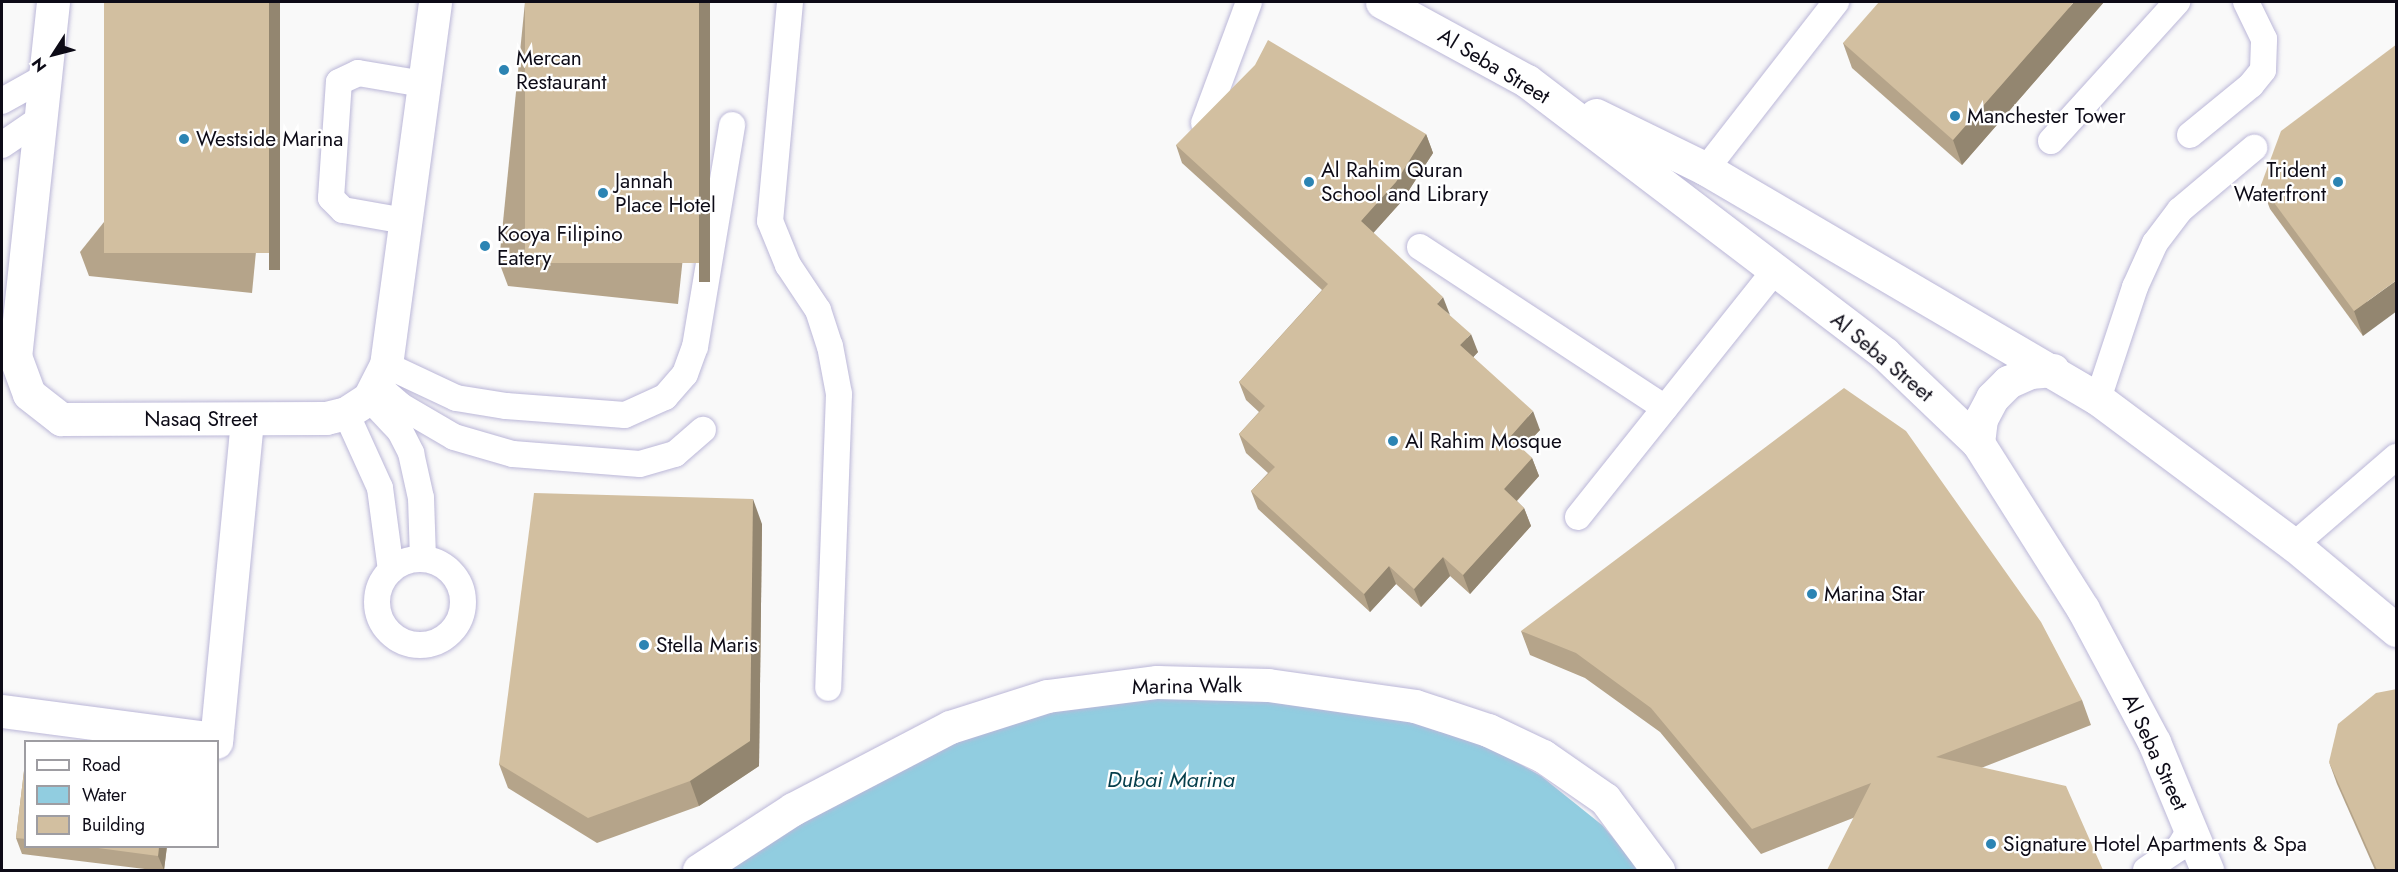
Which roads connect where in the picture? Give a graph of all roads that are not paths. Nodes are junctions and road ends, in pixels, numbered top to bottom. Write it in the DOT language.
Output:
graph roads {
  1 [pos="52,2"];
  2 [pos="435,2"];
  3 [pos="790,2"];
  4 [pos="1249,2"];
  5 [pos="1836,2"];
  6 [pos="2177,2"];
  7 [pos="2246,2"];
  8 [pos="1389,3"];
  9 [pos="45,77"];
  10 [pos="1527,81"];
  11 [pos="424,84"];
  12 [pos="2,101"];
  13 [pos="40,119"];
  14 [pos="1203,123"];
  15 [pos="732,125"];
  16 [pos="2190,135"];
  17 [pos="2051,141"];
  18 [pos="2,145"];
  19 [pos="2254,148"];
  20 [pos="1706,169"];
  21 [pos="405,221"];
  22 [pos="1420,247"];
  23 [pos="1775,270"];
  24 [pos="2053,370"];
  25 [pos="370,390"];
  26 [pos="2098,399"];
  27 [pos="1665,408"];
  28 [pos="247,419"];
  29 [pos="703,430"];
  30 [pos="1978,443"];
  31 [pos="2397,457"];
  32 [pos="1578,517"];
  33 [pos="2294,545"];
  34 [pos="423,559"];
  35 [pos="391,570"];
  36 [pos="2397,630"];
  37 [pos="828,688"];
  38 [pos="2,711"];
  39 [pos="216,740"];
  40 [pos="2190,830"];
  41 [pos="699,870"];
  42 [pos="1658,870"];
  43 [pos="2146,870"];
  44 [pos="2207,870"];
  1 -- 9 [label="street, Nasaq Street"];
  2 -- 11 [label="street"];
  3 -- 37 [label="lane"];
  4 -- 14 [label="lane"];
  5 -- 20 [label="lane"];
  6 -- 17 [label="lane"];
  7 -- 16 [label="lane"];
  8 -- 10 [label="street, Al Seba Street"];
  9 -- 12 [label="lane"];
  9 -- 13 [label="street, Nasaq Street"];
  10 -- 20 [label="street"];
  10 -- 23 [label="street, Al Seba Street"];
  11 -- 21 [label="street"];
  11 -- 21 [label="lane"];
  13 -- 18 [label="lane"];
  13 -- 28 [label="street, Nasaq Street"];
  15 -- 25 [label="lane"];
  19 -- 26 [label="lane"];
  20 -- 24 [label="street"];
  21 -- 25 [label="street"];
  22 -- 27 [label="lane"];
  23 -- 27 [label="lane"];
  23 -- 30 [label="street, Al Seba Street"];
  24 -- 26 [label="street"];
  24 -- 30 [label="street"];
  25 -- 28 [label="street, Nasaq Street"];
  25 -- 29 [label="lane"];
  25 -- 34 [label="lane"];
  25 -- 35 [label="lane"];
  26 -- 33 [label="street"];
  27 -- 32 [label="lane"];
  28 -- 39 [label="street"];
  30 -- 40 [label="street, Al Seba Street"];
  31 -- 33 [label="lane"];
  33 -- 36 [label="street"];
  34 -- 35 [label="lane"];
  34 -- 35 [label="lane"];
  38 -- 39 [label="street"];
  40 -- 43 [label="lane"];
  40 -- 44 [label="street, Al Seba Street"];
  41 -- 42 [label="street, Marina Walk"];
}
